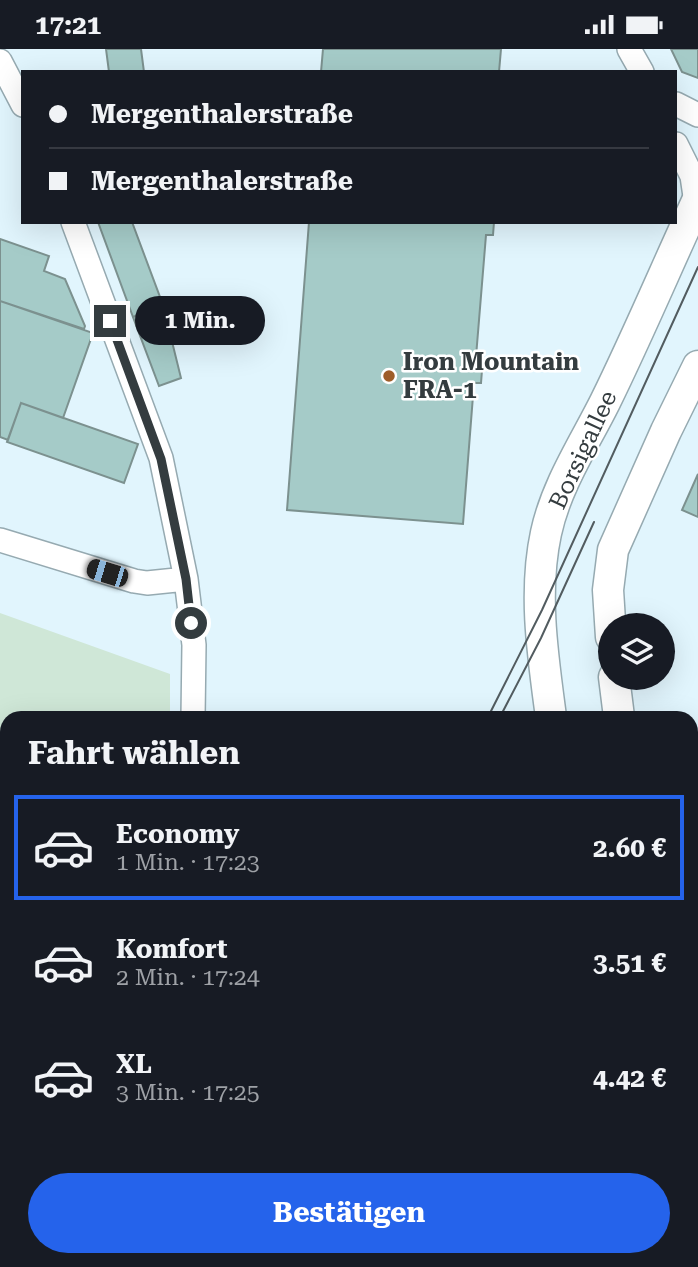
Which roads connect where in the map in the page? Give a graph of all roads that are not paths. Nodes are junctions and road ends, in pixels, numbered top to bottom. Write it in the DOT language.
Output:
graph roads {
  1 [pos="629,49"];
  2 [pos="0,61"];
  3 [pos="641,70"];
  4 [pos="21,100"];
  5 [pos="677,104"];
  6 [pos="698,115"];
  7 [pos="677,146"];
  8 [pos="697,201"];
  9 [pos="74,224"];
  10 [pos="698,366"];
  11 [pos="0,540"];
  12 [pos="186,579"];
  13 [pos="609,613"];
  14 [pos="616,690"];
  15 [pos="193,711"];
  16 [pos="550,711"];
  17 [pos="618,711"];
  1 -- 3 [label="street"];
  2 -- 4 [label="street"];
  5 -- 6 [label="street"];
  7 -- 8 [label="street"];
  8 -- 16 [label="main road, Borsigallee"];
  9 -- 12 [label="street"];
  10 -- 13 [label="main road"];
  11 -- 12 [label="street"];
  12 -- 15 [label="street"];
  14 -- 17 [label="main road"];
}
